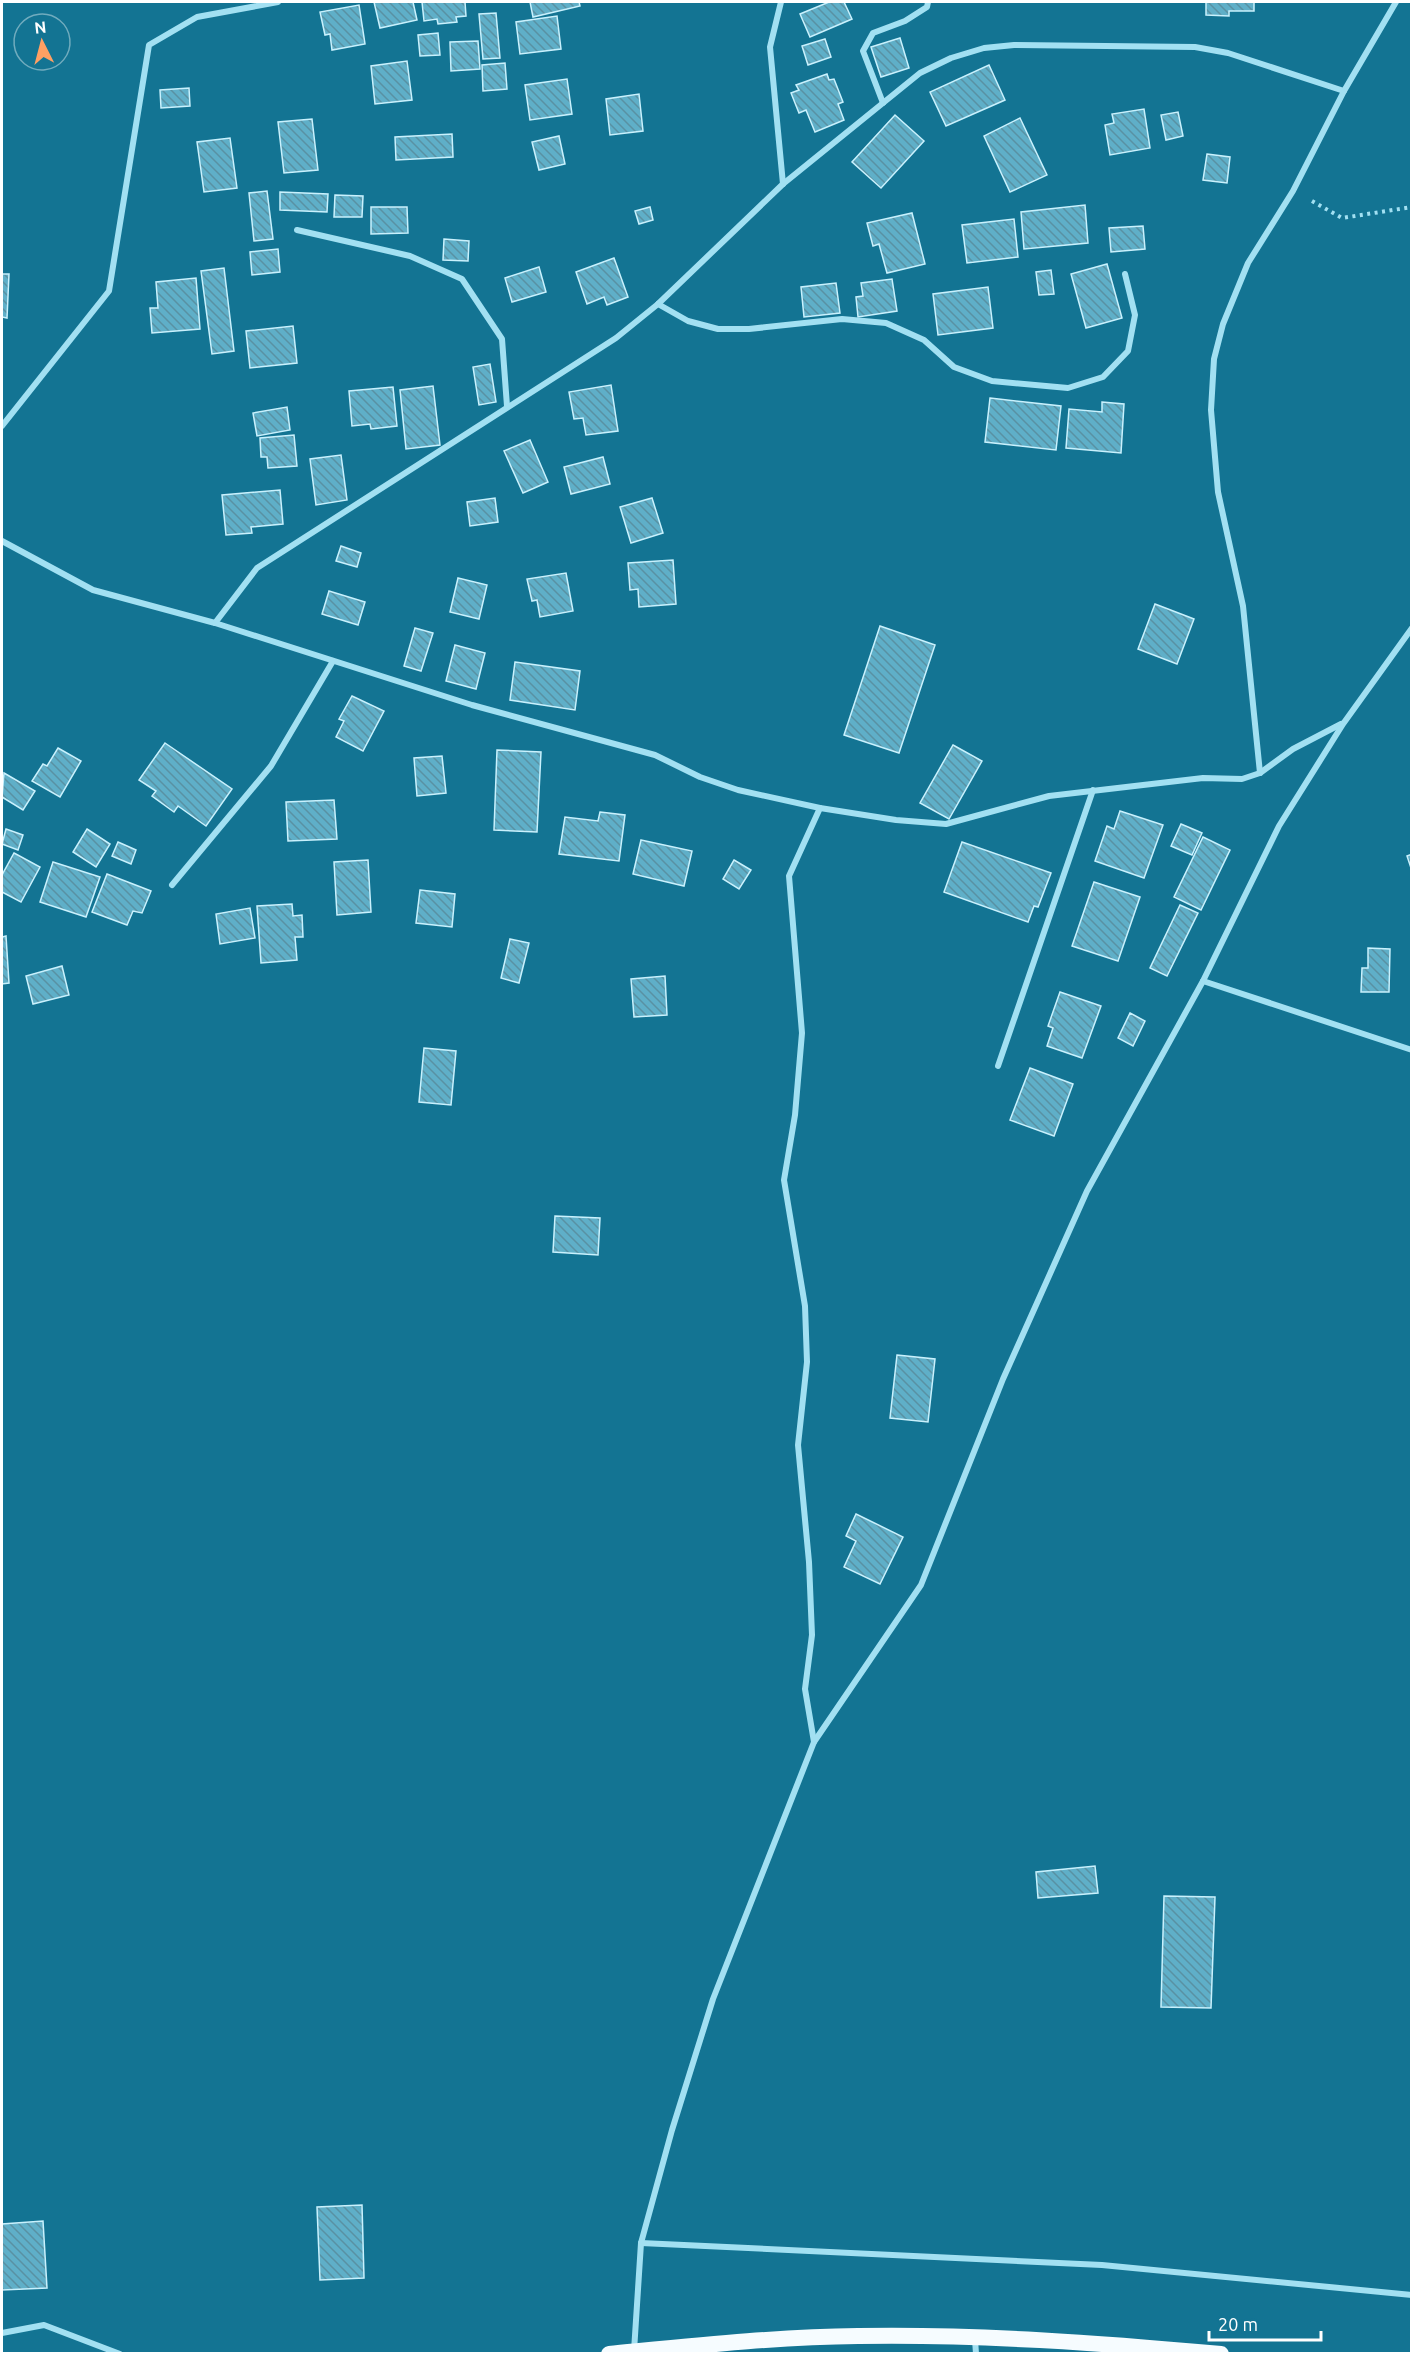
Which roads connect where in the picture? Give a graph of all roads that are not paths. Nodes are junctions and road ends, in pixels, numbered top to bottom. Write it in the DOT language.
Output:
graph roads {
  1 [pos="278,2"];
  2 [pos="781,2"];
  3 [pos="928,2"];
  4 [pos="1396,2"];
  5 [pos="1344,91"];
  6 [pos="883,104"];
  7 [pos="783,184"];
  8 [pos="297,231"];
  9 [pos="1125,274"];
  10 [pos="658,304"];
  11 [pos="507,406"];
  12 [pos="2,426"];
  13 [pos="2,541"];
  14 [pos="216,623"];
  15 [pos="1412,628"];
  16 [pos="333,661"];
  17 [pos="1343,724"];
  18 [pos="1260,773"];
  19 [pos="1093,790"];
  20 [pos="820,808"];
  21 [pos="172,885"];
  22 [pos="1203,981"];
  23 [pos="1412,1050"];
  24 [pos="998,1066"];
  25 [pos="814,1743"];
  26 [pos="641,2243"];
  27 [pos="1412,2295"];
  28 [pos="2,2334"];
  29 [pos="976,2346"];
  30 [pos="634,2351"];
  31 [pos="120,2354"];
  32 [pos="609,2354"];
  33 [pos="1221,2354"];
  1 -- 12 [label="street"];
  2 -- 7 [label="street"];
  3 -- 6 [label="street"];
  4 -- 5 [label="street"];
  5 -- 6 [label="street"];
  5 -- 18 [label="street"];
  6 -- 7 [label="street"];
  7 -- 10 [label="street"];
  8 -- 11 [label="street"];
  9 -- 10 [label="street"];
  10 -- 11 [label="street"];
  11 -- 14 [label="street"];
  13 -- 14 [label="street"];
  14 -- 16 [label="street"];
  15 -- 17 [label="street"];
  16 -- 20 [label="street"];
  16 -- 21 [label="street"];
  17 -- 18 [label="street"];
  17 -- 22 [label="street"];
  18 -- 19 [label="street"];
  19 -- 20 [label="street"];
  19 -- 24 [label="street"];
  20 -- 25 [label="street"];
  22 -- 23 [label="street"];
  22 -- 25 [label="street"];
  25 -- 26 [label="street"];
  26 -- 27 [label="street"];
  26 -- 30 [label="street"];
  28 -- 31 [label="street"];
  29 -- 30 [label="highway"];
  29 -- 33 [label="highway"];
  30 -- 32 [label="highway"];
}
